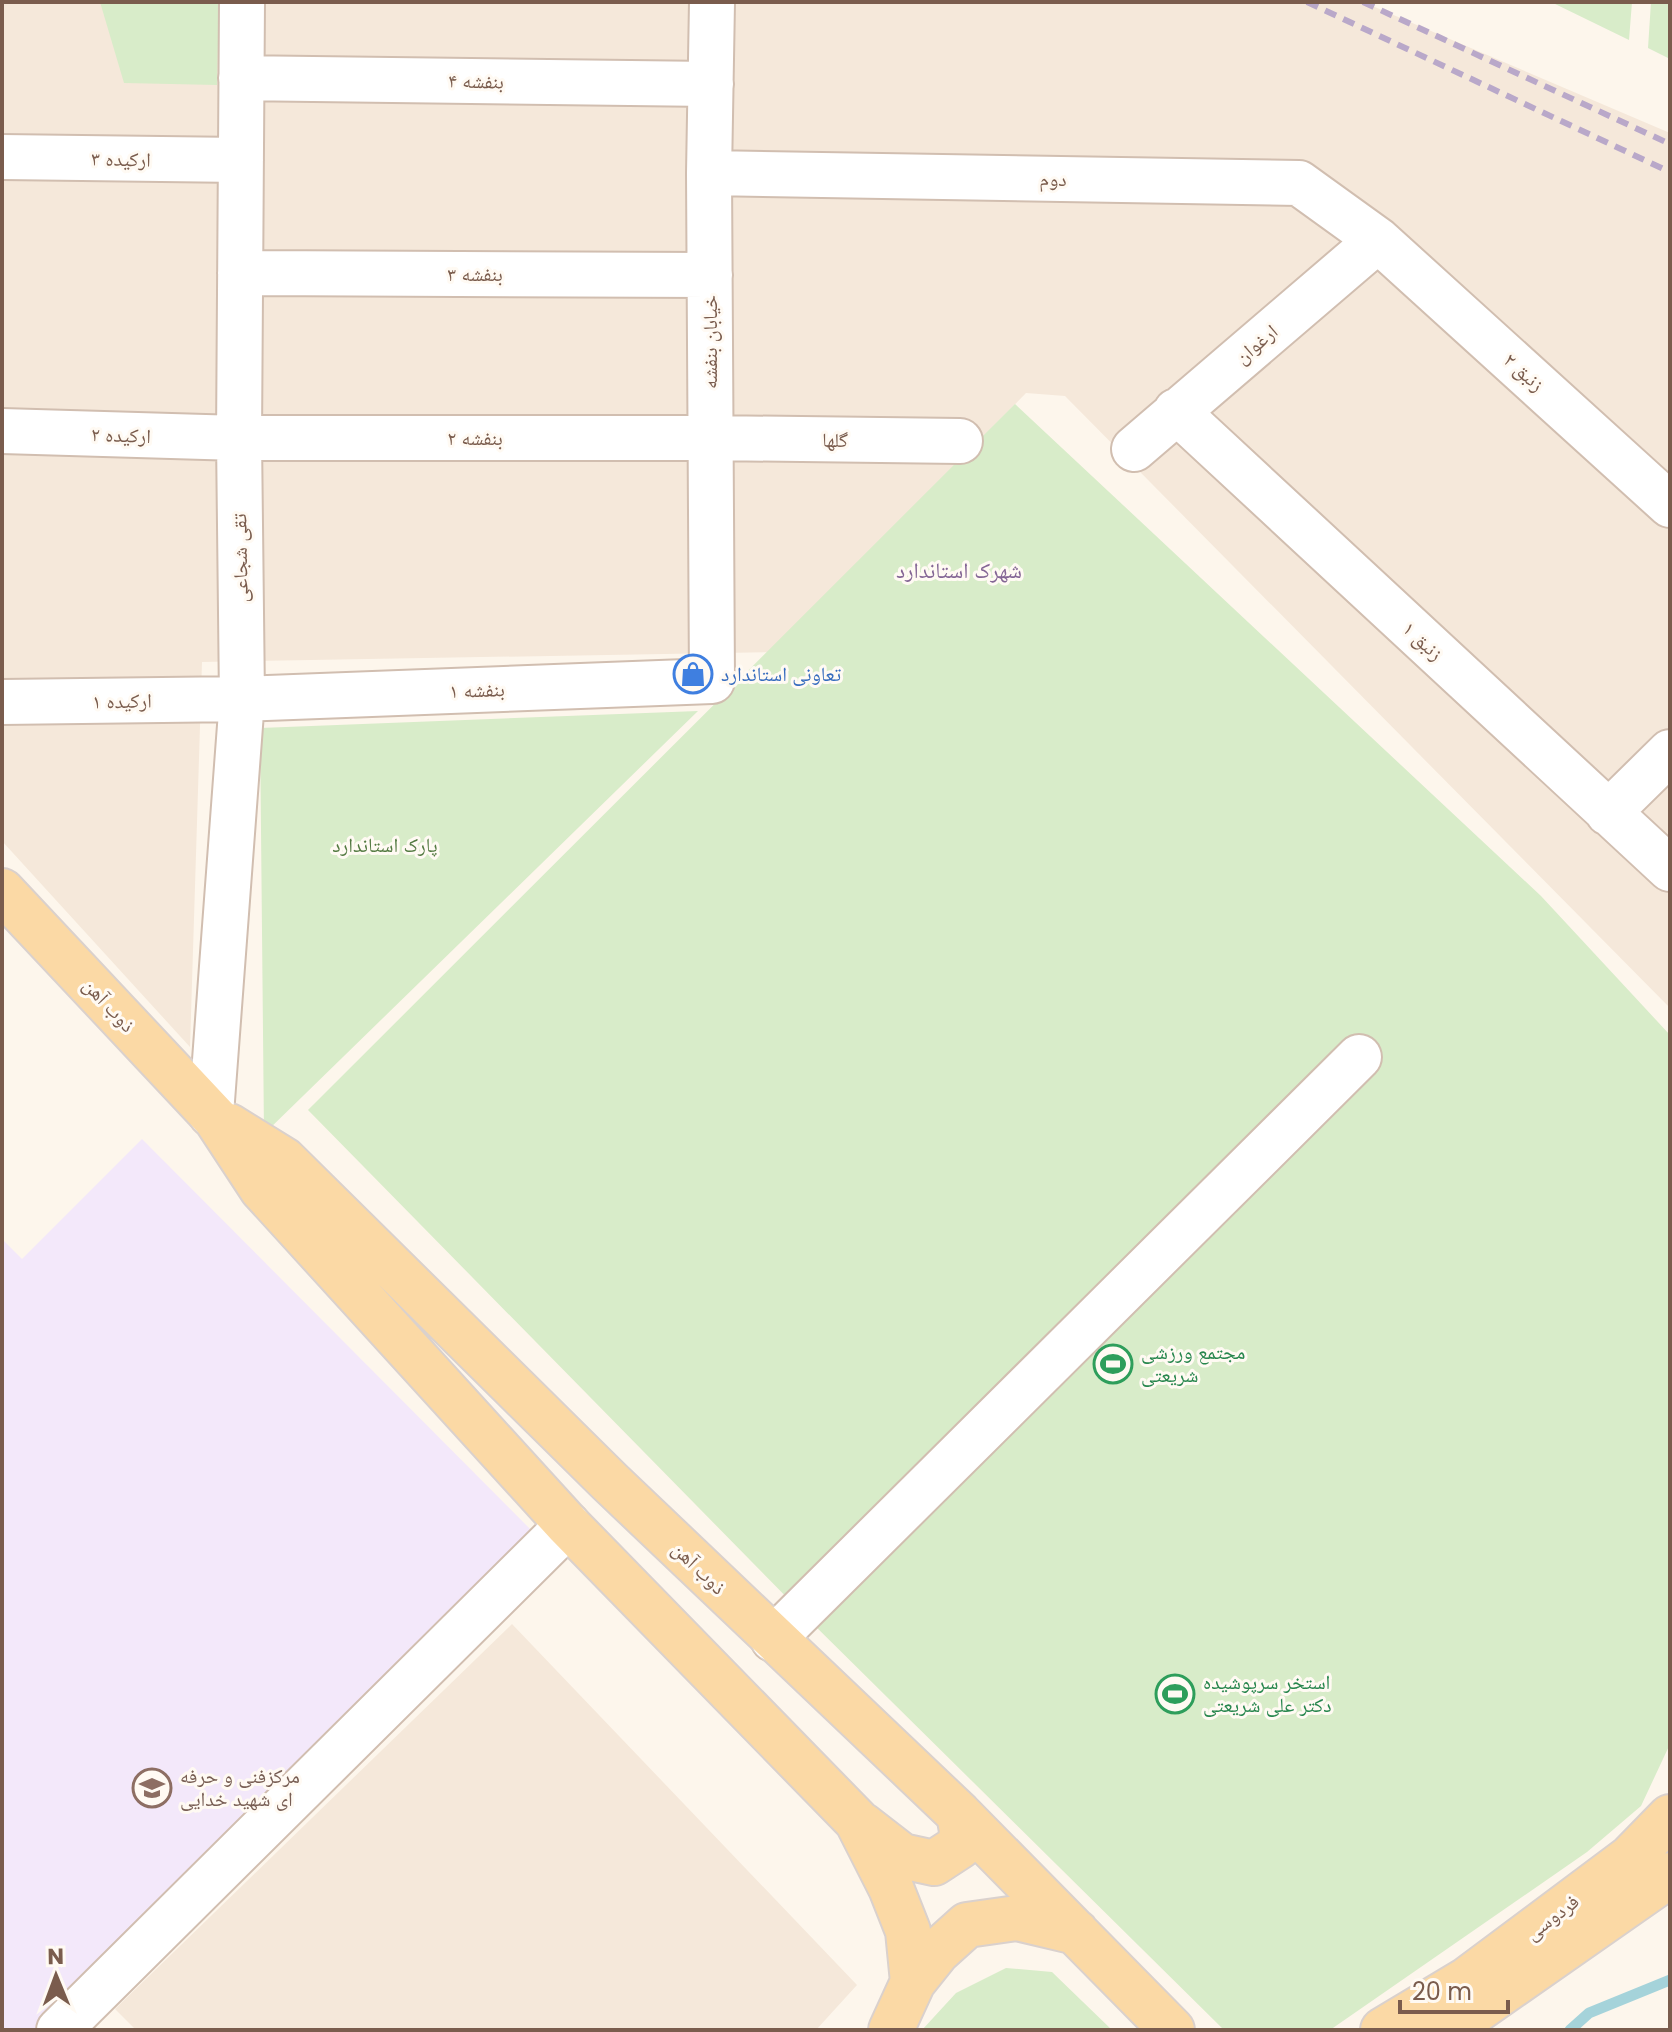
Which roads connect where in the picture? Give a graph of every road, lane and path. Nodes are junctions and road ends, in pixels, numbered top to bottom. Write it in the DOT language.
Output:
graph roads {
  1 [pos="242,2"];
  2 [pos="712,2"];
  3 [pos="241,78"];
  4 [pos="711,84"];
  5 [pos="2,157"];
  6 [pos="241,160"];
  7 [pos="709,173"];
  8 [pos="1378,240"];
  9 [pos="240,273"];
  10 [pos="710,275"];
  11 [pos="1176,411"];
  12 [pos="2,431"];
  13 [pos="239,438"];
  14 [pos="711,438"];
  15 [pos="960,441"];
  16 [pos="1134,449"];
  17 [pos="1670,505"];
  18 [pos="712,681"];
  19 [pos="242,699"];
  20 [pos="2,702"];
  21 [pos="1670,752"];
  22 [pos="1608,813"];
  23 [pos="1670,869"];
  24 [pos="2,891"];
  25 [pos="1359,1057"];
  26 [pos="214,1116"];
  27 [pos="568,1525"];
  28 [pos="773,1639"];
  29 [pos="959,1814"];
  30 [pos="1670,1817"];
  31 [pos="857,1821"];
  32 [pos="1670,1875"];
  33 [pos="1076,1932"];
  34 [pos="897,2012"];
  35 [pos="59,2030"];
  36 [pos="1172,2030"];
  37 [pos="1383,2030"];
  38 [pos="1448,2030"];
  1 -- 3 [label="street, تقی شجاعی"];
  2 -- 4 [label="street, خیابان بنفشه"];
  3 -- 4 [label="street, بنفشه ۴"];
  3 -- 6 [label="street, تقی شجاعی"];
  4 -- 7 [label="street, خیابان بنفشه"];
  5 -- 6 [label="street, ارکیده ۳"];
  6 -- 9 [label="street, تقی شجاعی"];
  7 -- 8 [label="street, دوم"];
  7 -- 10 [label="street, خیابان بنفشه"];
  8 -- 11 [label="street, ارغوان"];
  8 -- 17 [label="street, زنبق ۲"];
  9 -- 10 [label="street, بنفشه ۳"];
  9 -- 13 [label="street, تقی شجاعی"];
  10 -- 14 [label="street, خیابان بنفشه"];
  11 -- 16 [label="street, ارغوان"];
  11 -- 22 [label="street, زنبق ۱"];
  12 -- 13 [label="street, ارکیده ۲"];
  13 -- 14 [label="street, بنفشه ۲"];
  13 -- 19 [label="street, تقی شجاعی"];
  14 -- 15 [label="street, گلها"];
  14 -- 18 [label="street, خیابان بنفشه"];
  18 -- 19 [label="street, بنفشه ۱"];
  19 -- 20 [label="street, ارکیده ۱"];
  19 -- 26 [label="street, تقی شجاعی"];
  21 -- 22 [label="street"];
  22 -- 23 [label="street, زنبق ۱"];
  24 -- 26 [label="main road, ذوب آهن"];
  25 -- 28 [label="street"];
  26 -- 27 [label="main road, ذوب آهن"];
  26 -- 28 [label="main road, ذوب آهن"];
  27 -- 31 [label="main road, ذوب آهن"];
  27 -- 35 [label="street"];
  28 -- 29 [label="main road, ذوب آهن"];
  29 -- 31 [label="main road"];
  29 -- 33 [label="main road, ذوب آهن"];
  30 -- 37 [label="main road, فردوسی"];
  31 -- 34 [label="main road, ذوب آهن"];
  32 -- 38 [label="main road, فردوسی"];
  33 -- 34 [label="main road"];
  33 -- 36 [label="main road, ذوب آهن"];
}
